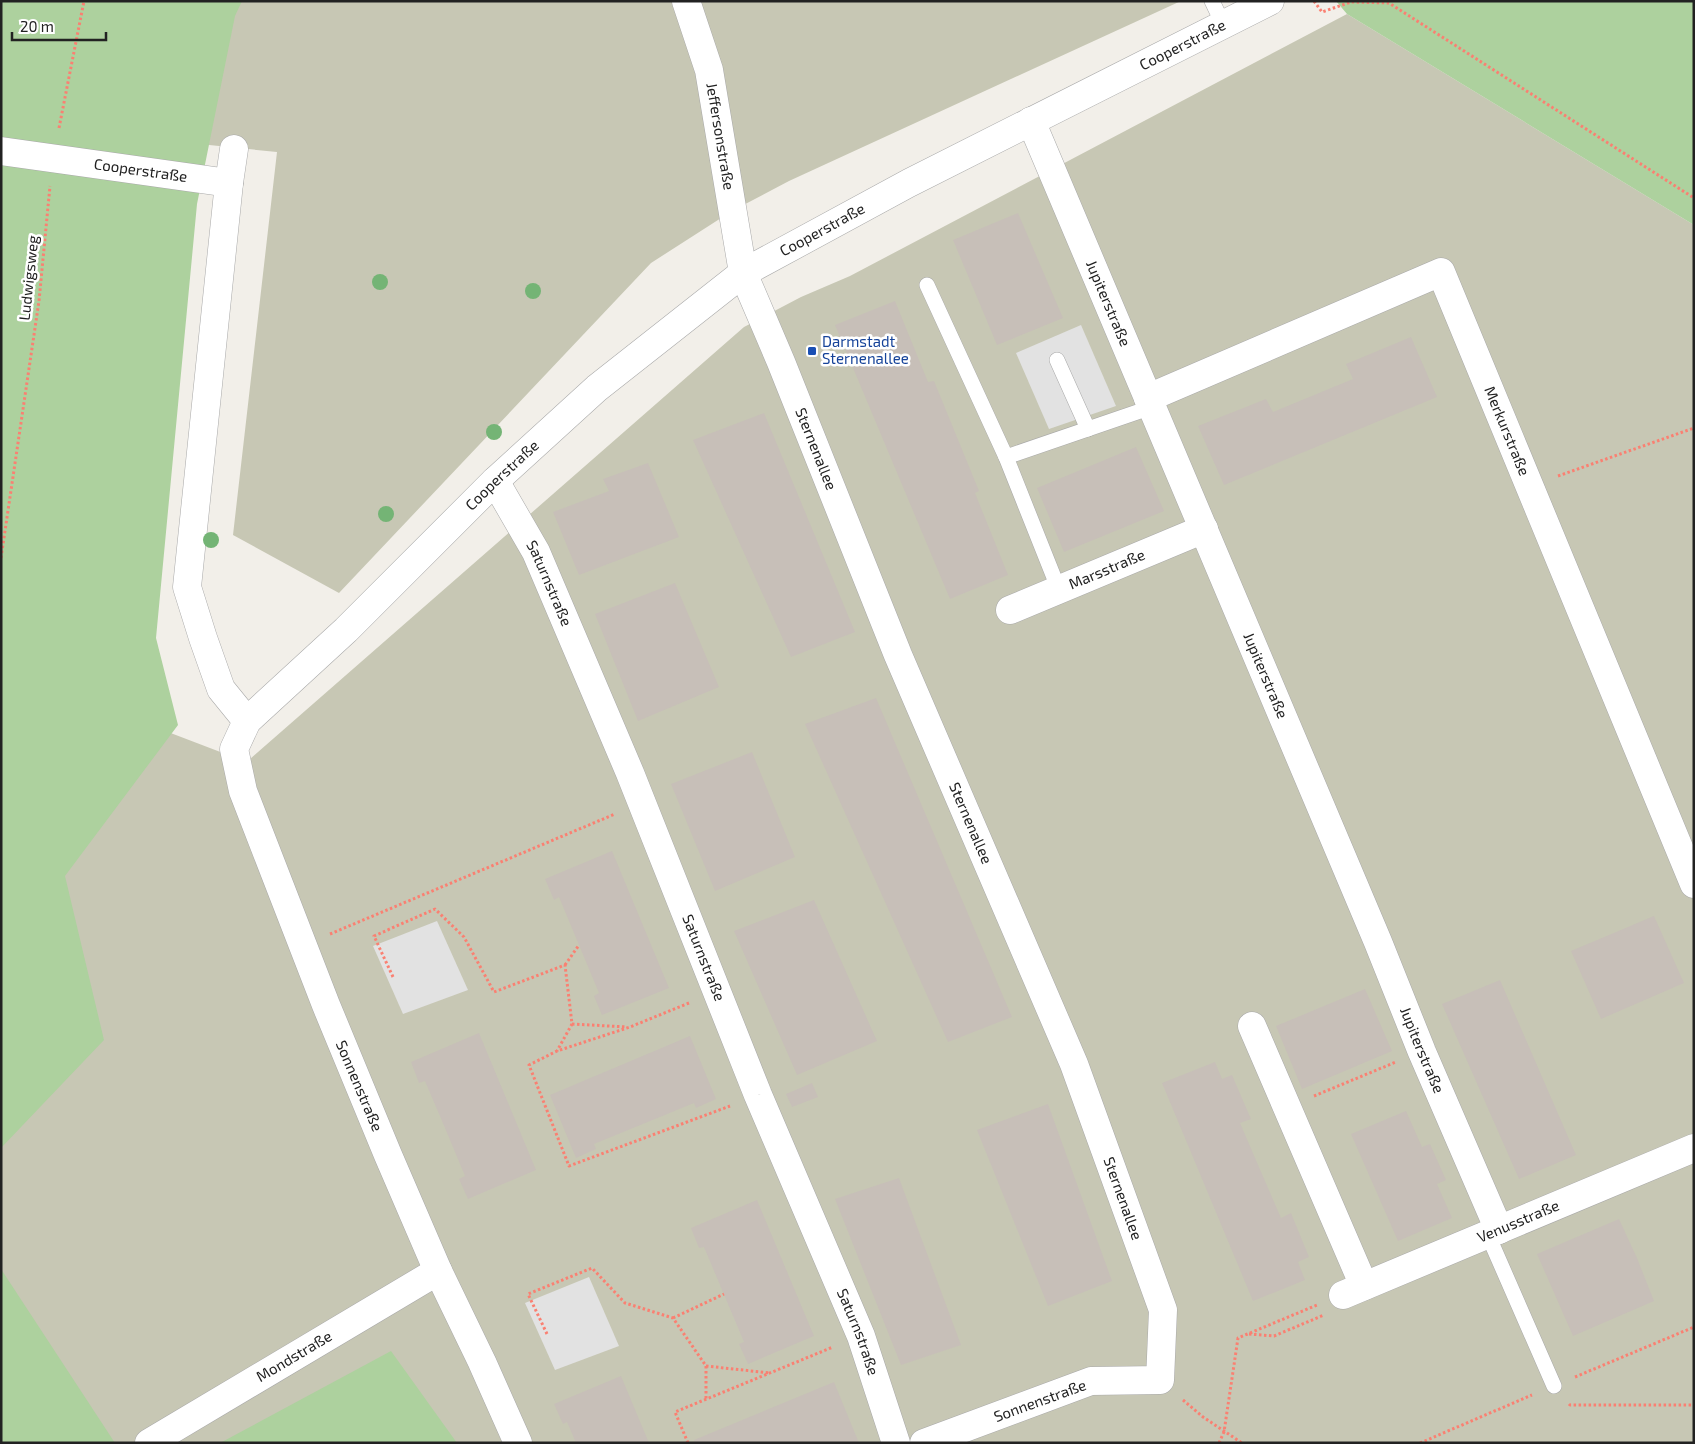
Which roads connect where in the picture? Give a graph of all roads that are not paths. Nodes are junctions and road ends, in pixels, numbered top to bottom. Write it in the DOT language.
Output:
graph roads {
  1 [pos="686,1"];
  2 [pos="1270,1"];
  3 [pos="1217,12"];
  4 [pos="1031,121"];
  5 [pos="234,149"];
  6 [pos="1,151"];
  7 [pos="229,183"];
  8 [pos="744,273"];
  9 [pos="927,285"];
  10 [pos="1058,360"];
  11 [pos="1150,403"];
  12 [pos="1088,429"];
  13 [pos="1006,457"];
  14 [pos="495,481"];
  15 [pos="1204,529"];
  16 [pos="1059,590"];
  17 [pos="1010,610"];
  18 [pos="247,721"];
  19 [pos="1694,884"];
  20 [pos="1252,1026"];
  21 [pos="1694,1148"];
  22 [pos="1494,1233"];
  23 [pos="438,1271"];
  24 [pos="1160,1380"];
  25 [pos="1554,1386"];
  26 [pos="149,1443"];
  27 [pos="518,1443"];
  28 [pos="896,1443"];
  29 [pos="924,1443"];
  1 -- 8 [label="street, Jeffersonstraße"];
  2 -- 3 [label="street, Cooperstraße"];
  3 -- 4 [label="street, Cooperstraße"];
  4 -- 8 [label="street, Cooperstraße"];
  4 -- 11 [label="street, Jupiterstraße"];
  5 -- 7 [label="street"];
  6 -- 7 [label="street, Cooperstraße"];
  7 -- 18 [label="street"];
  8 -- 14 [label="street, Cooperstraße"];
  8 -- 24 [label="street, Sternenallee"];
  9 -- 13 [label="lane"];
  10 -- 12 [label="lane"];
  11 -- 12 [label="lane"];
  11 -- 15 [label="street, Jupiterstraße"];
  11 -- 19 [label="street, Merkurstraße"];
  12 -- 13 [label="lane"];
  13 -- 16 [label="lane"];
  14 -- 18 [label="street, Cooperstraße"];
  14 -- 28 [label="street, Saturnstraße"];
  15 -- 16 [label="street, Marsstraße"];
  15 -- 22 [label="street, Jupiterstraße"];
  16 -- 17 [label="street, Marsstraße"];
  18 -- 23 [label="street, Sonnenstraße"];
  20 -- 22 [label="street, Venusstraße"];
  21 -- 22 [label="street, Venusstraße"];
  22 -- 25 [label="lane"];
  23 -- 26 [label="street, Mondstraße"];
  23 -- 27 [label="street, Sonnenstraße"];
  24 -- 29 [label="street, Sonnenstraße"];
}
